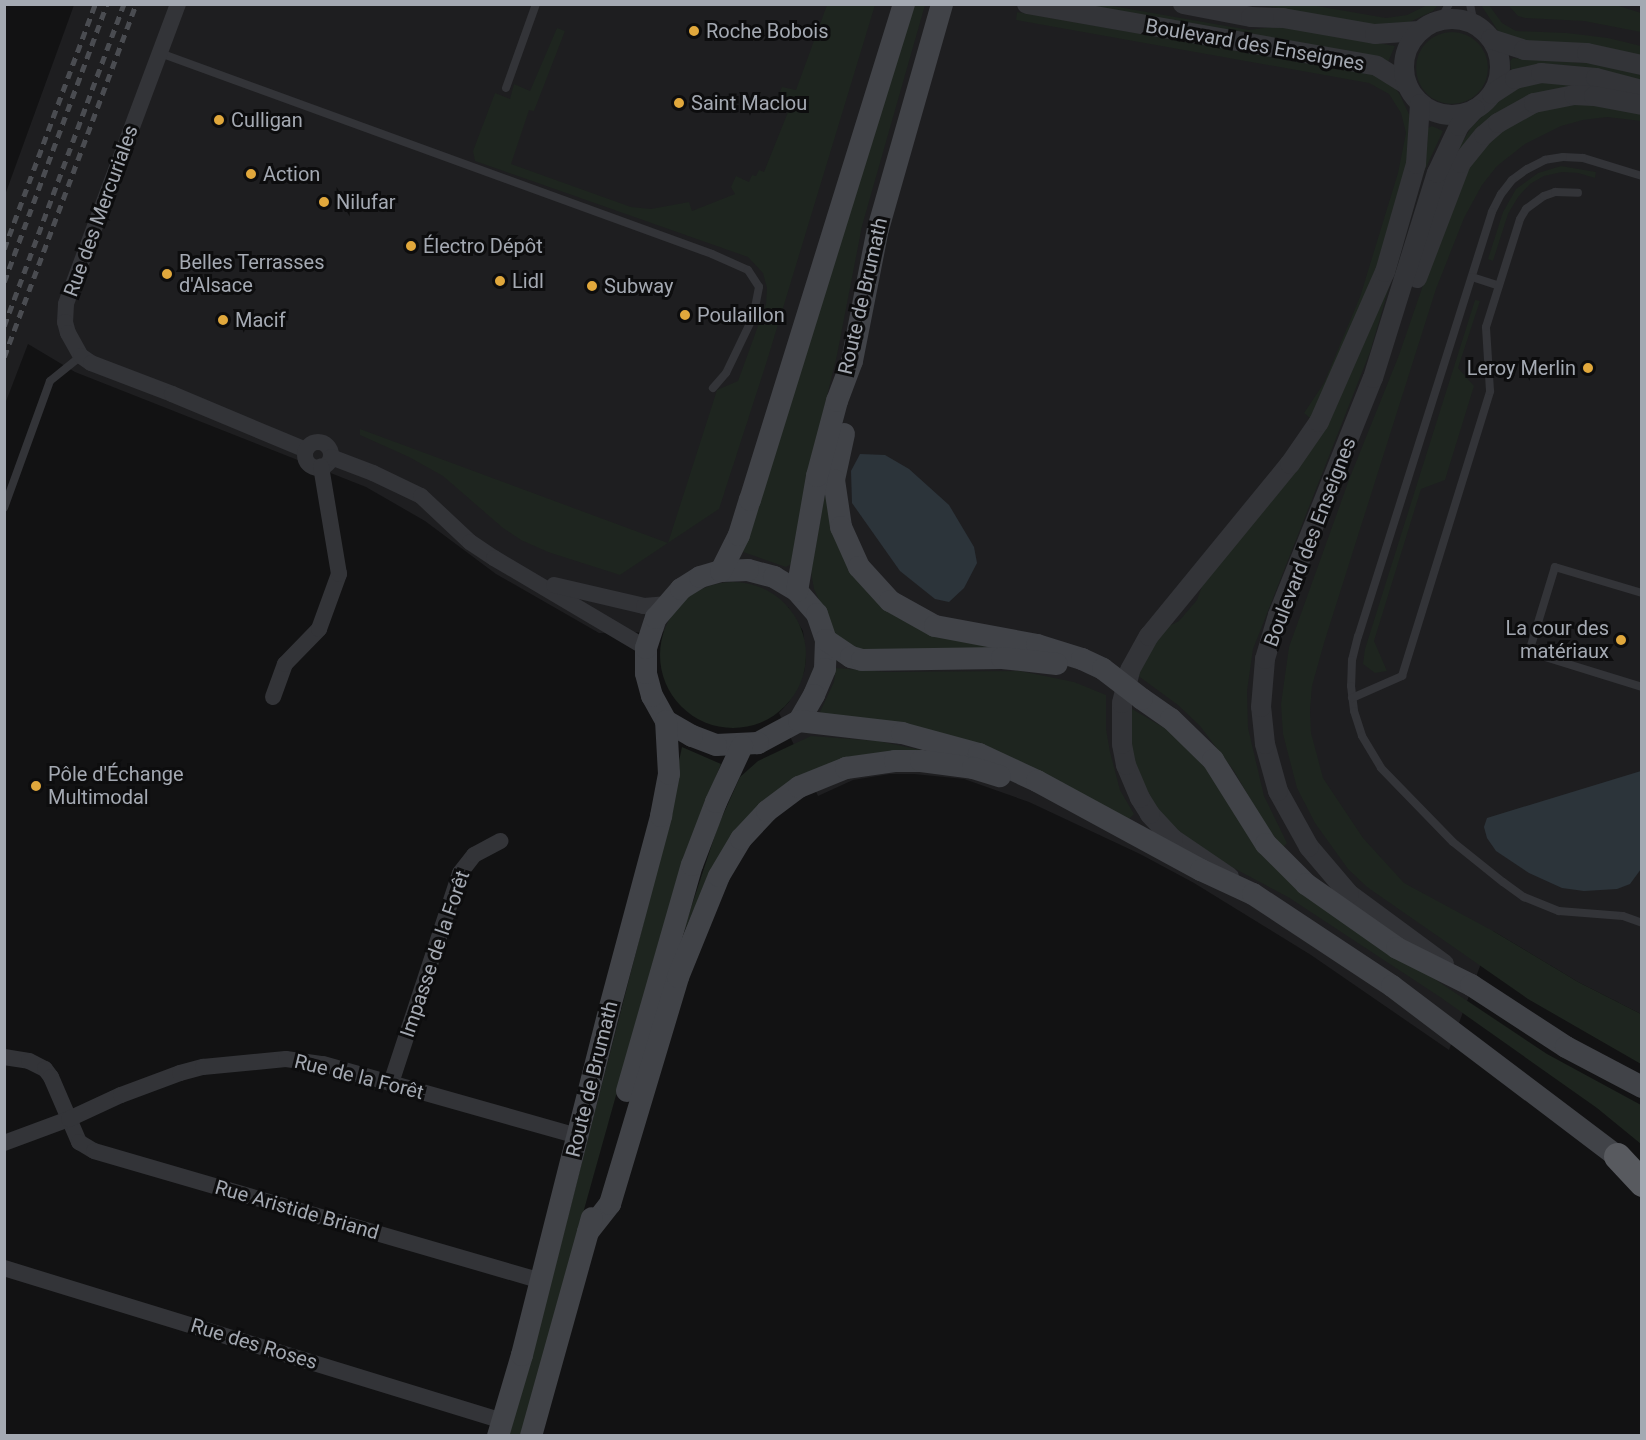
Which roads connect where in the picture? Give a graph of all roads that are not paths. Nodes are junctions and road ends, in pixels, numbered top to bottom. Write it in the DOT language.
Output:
graph roads {
  1 [pos="178,4"];
  2 [pos="536,4"];
  3 [pos="904,4"];
  4 [pos="942,4"];
  5 [pos="1027,4"];
  6 [pos="1183,4"];
  7 [pos="1470,4"];
  8 [pos="1444,13"];
  9 [pos="1474,24"];
  10 [pos="1419,31"];
  11 [pos="1491,39"];
  12 [pos="160,53"];
  13 [pos="1641,65"];
  14 [pos="1407,85"];
  15 [pos="506,88"];
  16 [pos="1641,90"];
  17 [pos="1492,94"];
  18 [pos="1420,104"];
  19 [pos="1641,105"];
  20 [pos="1474,110"];
  21 [pos="1641,176"];
  22 [pos="1578,193"];
  23 [pos="1472,277"];
  24 [pos="1499,286"];
  25 [pos="1388,333"];
  26 [pos="81,356"];
  27 [pos="852,362"];
  28 [pos="713,388"];
  29 [pos="326,462"];
  30 [pos="4,508"];
  31 [pos="721,571"];
  32 [pos="524,575"];
  33 [pos="797,591"];
  34 [pos="1641,593"];
  35 [pos="665,604"];
  36 [pos="826,640"];
  37 [pos="646,648"];
  38 [pos="1080,664"];
  39 [pos="1641,687"];
  40 [pos="273,698"];
  41 [pos="1352,698"];
  42 [pos="666,721"];
  43 [pos="799,721"];
  44 [pos="742,746"];
  45 [pos="500,841"];
  46 [pos="1151,843"];
  47 [pos="1253,894"];
  48 [pos="1641,923"];
  49 [pos="1471,985"];
  50 [pos="4,1057"];
  51 [pos="392,1083"];
  52 [pos="1641,1087"];
  53 [pos="69,1119"];
  54 [pos="578,1136"];
  55 [pos="4,1143"];
  56 [pos="1617,1156"];
  57 [pos="1641,1183"];
  58 [pos="588,1232"];
  59 [pos="4,1268"];
  60 [pos="541,1281"];
  61 [pos="501,1428"];
  62 [pos="531,1436"];
  1 -- 12 [label="street, Rue des Mercuriales"];
  2 -- 15 [label="lane"];
  3 -- 31 [label="main road"];
  4 -- 27 [label="main road, Route de Brumath"];
  5 -- 14 [label="street, Boulevard des Enseignes"];
  6 -- 10 [label="street, Boulevard des Enseignes"];
  7 -- 9 [label="lane"];
  8 -- 9 [label="street"];
  8 -- 10 [label="street"];
  9 -- 11 [label="street"];
  10 -- 14 [label="street"];
  11 -- 13 [label="street"];
  11 -- 17 [label="street"];
  12 -- 26 [label="street, Rue des Mercuriales"];
  12 -- 28 [label="lane"];
  14 -- 18 [label="street"];
  16 -- 17 [label="street"];
  17 -- 20 [label="street"];
  18 -- 20 [label="street"];
  18 -- 47 [label="street, Boulevard des Enseignes"];
  19 -- 25 [label="street"];
  20 -- 25 [label="street, Boulevard des Enseignes"];
  21 -- 23 [label="lane"];
  22 -- 24 [label="lane"];
  23 -- 24 [label="lane"];
  23 -- 41 [label="lane"];
  24 -- 41 [label="lane"];
  25 -- 49 [label="street, Boulevard des Enseignes"];
  26 -- 29 [label="street"];
  26 -- 30 [label="lane"];
  27 -- 33 [label="main road, Route de Brumath"];
  27 -- 38 [label="main road"];
  29 -- 32 [label="street"];
  29 -- 40 [label="street"];
  31 -- 33 [label="main road"];
  31 -- 35 [label="main road"];
  32 -- 35 [label="street"];
  32 -- 37 [label="street"];
  33 -- 36 [label="main road"];
  34 -- 39 [label="lane"];
  35 -- 37 [label="main road"];
  36 -- 38 [label="main road"];
  36 -- 43 [label="main road"];
  37 -- 42 [label="main road"];
  38 -- 49 [label="main road, bridge"];
  41 -- 48 [label="lane"];
  42 -- 44 [label="main road"];
  42 -- 54 [label="main road, Route de Brumath"];
  43 -- 44 [label="main road"];
  43 -- 46 [label="main road"];
  44 -- 58 [label="main road, Route de Brumath"];
  45 -- 51 [label="street, Impasse de la Forêt"];
  46 -- 47 [label="main road"];
  46 -- 58 [label="main road"];
  47 -- 56 [label="main road"];
  49 -- 52 [label="main road"];
  50 -- 53 [label="street, Rue Aristide Briand"];
  51 -- 53 [label="street, Rue de la Forêt"];
  51 -- 54 [label="street, Rue de la Forêt"];
  53 -- 55 [label="street, Rue de la Forêt"];
  53 -- 60 [label="street, Rue Aristide Briand"];
  54 -- 60 [label="main road, Route de Brumath"];
  56 -- 57 [label="highway"];
  58 -- 62 [label="main road, Route de Brumath"];
  59 -- 61 [label="street, Rue des Roses"];
  60 -- 61 [label="main road, Route de Brumath"];
}
